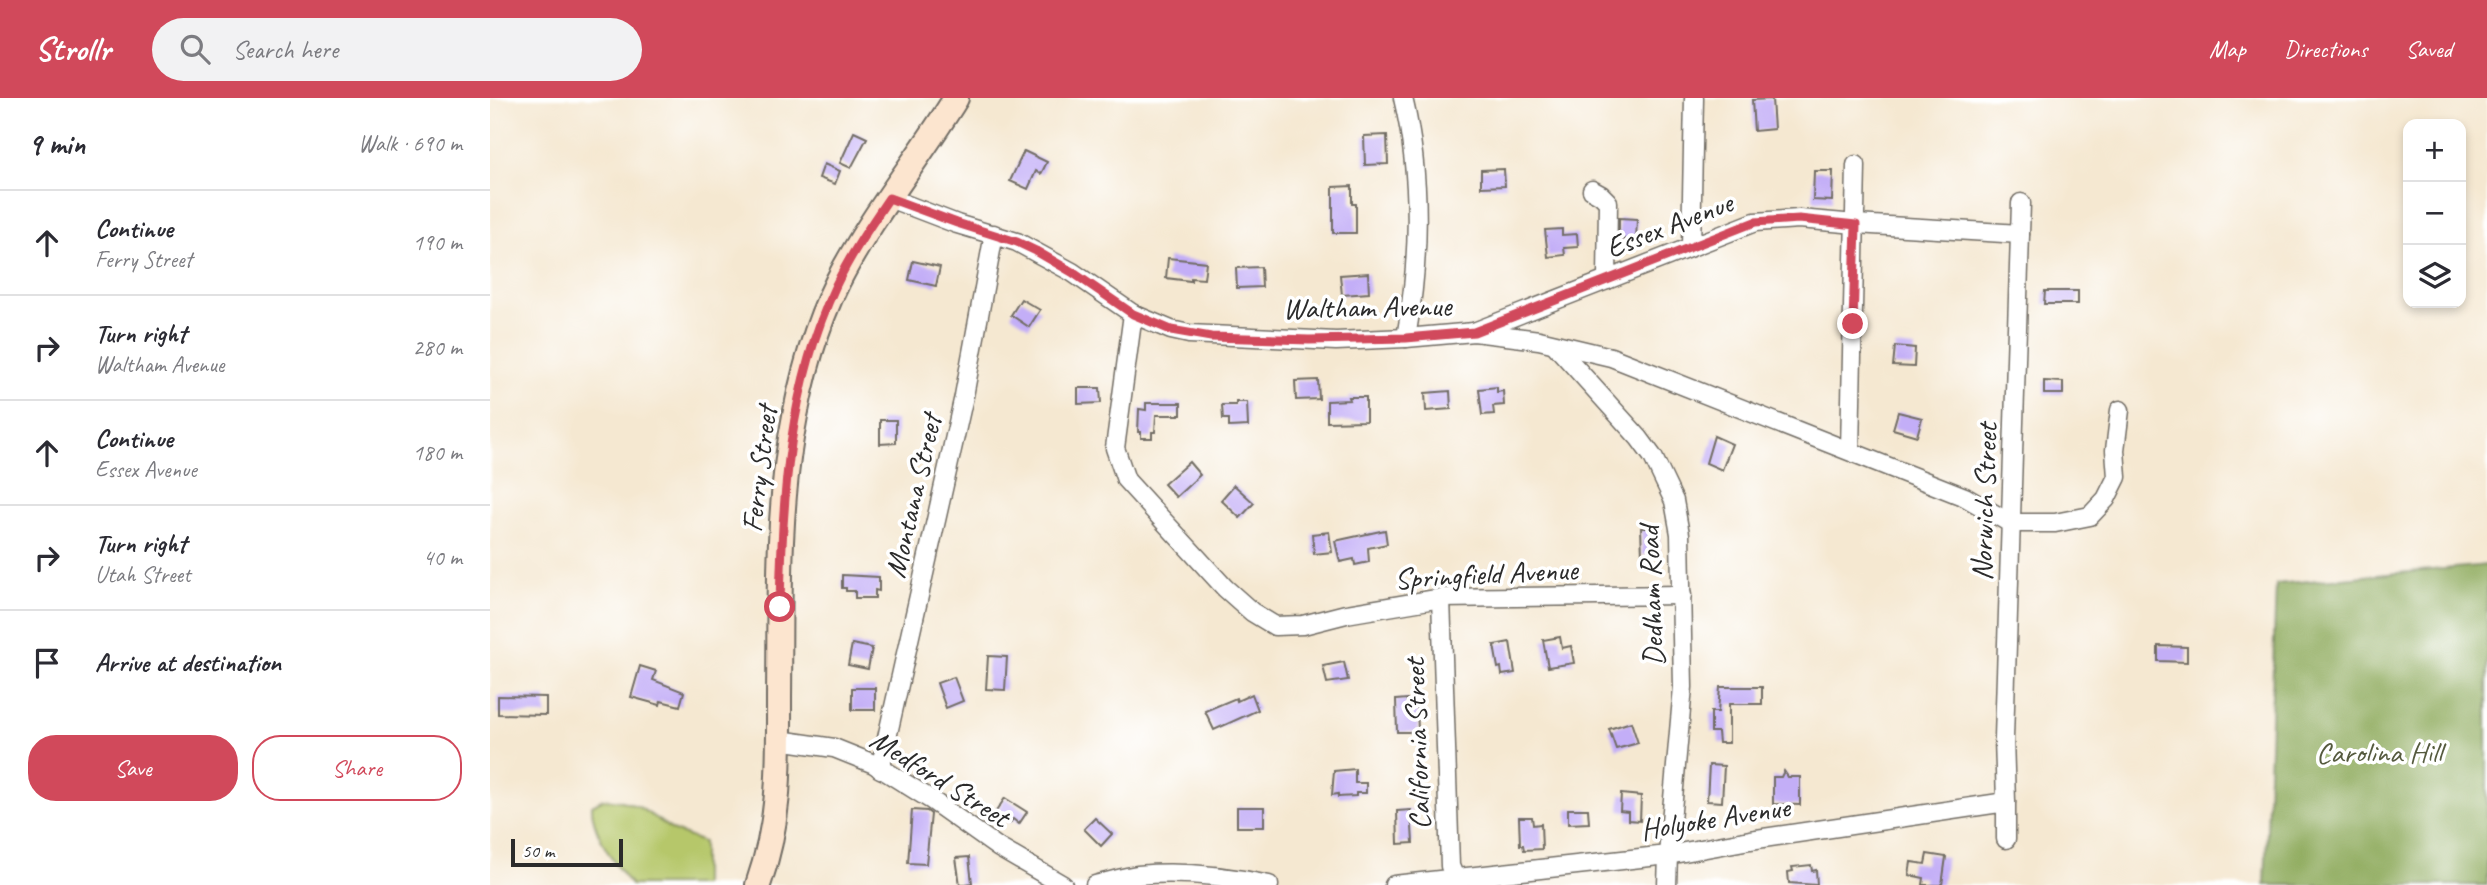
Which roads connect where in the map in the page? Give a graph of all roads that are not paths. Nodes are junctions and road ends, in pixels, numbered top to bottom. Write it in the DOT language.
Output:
graph roads {
  1 [pos="956,98"];
  2 [pos="1403,98"];
  3 [pos="1694,98"];
  4 [pos="1856,165"];
  5 [pos="1592,190"];
  6 [pos="889,198"];
  7 [pos="2021,203"];
  8 [pos="1856,225"];
  9 [pos="994,234"];
  10 [pos="2020,234"];
  11 [pos="1691,247"];
  12 [pos="1607,280"];
  13 [pos="1133,314"];
  14 [pos="1474,332"];
  15 [pos="1406,338"];
  16 [pos="1556,346"];
  17 [pos="1591,353"];
  18 [pos="1582,377"];
  19 [pos="2120,410"];
  20 [pos="1850,450"];
  21 [pos="2010,523"];
  22 [pos="1682,595"];
  23 [pos="1441,598"];
  24 [pos="779,740"];
  25 [pos="880,768"];
  26 [pos="2006,802"];
  27 [pos="2006,839"];
  28 [pos="1668,855"];
  29 [pos="1456,882"];
  30 [pos="758,885"];
  31 [pos="1063,885"];
  32 [pos="1095,885"];
  33 [pos="1269,885"];
  34 [pos="1394,885"];
  35 [pos="1667,885"];
  1 -- 6 [label="main road, Ferry Street"];
  2 -- 15 [label="street"];
  3 -- 11 [label="street"];
  4 -- 8 [label="street"];
  5 -- 12 [label="street"];
  6 -- 9 [label="street, Waltham Avenue"];
  6 -- 24 [label="main road, Ferry Street"];
  7 -- 10 [label="street, Norwich Street"];
  8 -- 10 [label="street, Essex Avenue"];
  8 -- 11 [label="street, Essex Avenue"];
  8 -- 20 [label="street"];
  9 -- 13 [label="street, Waltham Avenue"];
  9 -- 25 [label="street, Montana Street"];
  10 -- 21 [label="street, Norwich Street"];
  11 -- 12 [label="street, Essex Avenue"];
  12 -- 14 [label="street, Essex Avenue"];
  13 -- 15 [label="street, Waltham Avenue"];
  13 -- 23 [label="street, Springfield Avenue"];
  14 -- 15 [label="street, Waltham Avenue"];
  14 -- 16 [label="street, Waltham Avenue"];
  16 -- 17 [label="street, Waltham Avenue"];
  16 -- 18 [label="street, Dedham Road"];
  17 -- 18 [label="street"];
  17 -- 20 [label="street, Waltham Avenue"];
  18 -- 22 [label="street, Dedham Road"];
  19 -- 21 [label="street"];
  20 -- 21 [label="street, Waltham Avenue"];
  21 -- 26 [label="street, Norwich Street"];
  22 -- 23 [label="street, Springfield Avenue"];
  22 -- 28 [label="street, Dedham Road"];
  23 -- 29 [label="street, California Street"];
  24 -- 25 [label="street, Medford Street"];
  24 -- 30 [label="main road, Ferry Street"];
  25 -- 31 [label="street, Medford Street"];
  26 -- 27 [label="street"];
  26 -- 28 [label="street, Holyoke Avenue"];
  28 -- 29 [label="street, Holyoke Avenue"];
  28 -- 35 [label="street, Dedham Road"];
  29 -- 34 [label="street, Holyoke Avenue"];
  32 -- 33 [label="street"];
}
